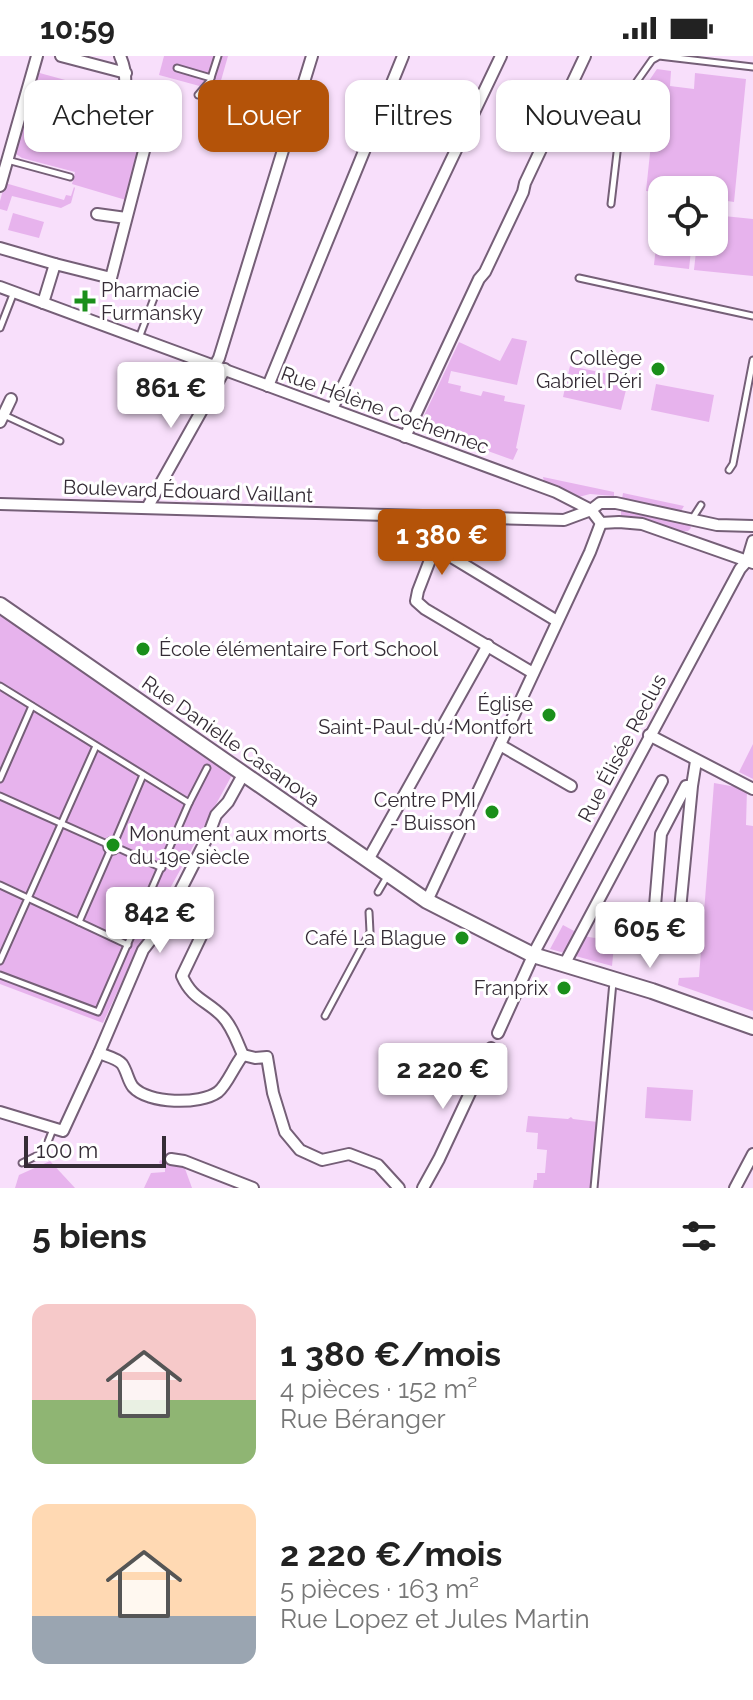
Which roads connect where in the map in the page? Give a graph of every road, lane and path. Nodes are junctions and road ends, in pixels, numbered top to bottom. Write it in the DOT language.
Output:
graph roads {
  1 [pos="37,56"];
  2 [pos="63,56"];
  3 [pos="120,56"];
  4 [pos="218,56"];
  5 [pos="312,56"];
  6 [pos="403,56"];
  7 [pos="501,56"];
  8 [pos="585,56"];
  9 [pos="663,57"];
  10 [pos="753,67"];
  11 [pos="177,68"];
  12 [pos="126,73"];
  13 [pos="211,78"];
  14 [pos="126,80"];
  15 [pos="143,152"];
  16 [pos="10,155"];
  17 [pos="70,177"];
  18 [pos="0,186"];
  19 [pos="611,204"];
  20 [pos="97,214"];
  21 [pos="126,218"];
  22 [pos="0,248"];
  23 [pos="55,264"];
  24 [pos="579,278"];
  25 [pos="0,287"];
  26 [pos="14,292"];
  27 [pos="154,298"];
  28 [pos="43,303"];
  29 [pos="753,316"];
  30 [pos="0,328"];
  31 [pos="139,339"];
  32 [pos="753,360"];
  33 [pos="220,367"];
  34 [pos="268,386"];
  35 [pos="11,399"];
  36 [pos="332,409"];
  37 [pos="2,419"];
  38 [pos="405,437"];
  39 [pos="60,441"];
  40 [pos="729,470"];
  41 [pos="0,504"];
  42 [pos="701,505"];
  43 [pos="147,508"];
  44 [pos="591,510"];
  45 [pos="445,516"];
  46 [pos="692,520"];
  47 [pos="601,523"];
  48 [pos="717,525"];
  49 [pos="753,526"];
  50 [pos="686,538"];
  51 [pos="753,541"];
  52 [pos="435,547"];
  53 [pos="750,562"];
  54 [pos="0,605"];
  55 [pos="557,621"];
  56 [pos="488,645"];
  57 [pos="533,673"];
  58 [pos="0,686"];
  59 [pos="33,706"];
  60 [pos="649,735"];
  61 [pos="500,745"];
  62 [pos="96,746"];
  63 [pos="696,761"];
  64 [pos="207,768"];
  65 [pos="244,773"];
  66 [pos="143,775"];
  67 [pos="0,779"];
  68 [pos="662,781"];
  69 [pos="571,786"];
  70 [pos="692,786"];
  71 [pos="753,789"];
  72 [pos="0,790"];
  73 [pos="0,796"];
  74 [pos="189,803"];
  75 [pos="61,823"];
  76 [pos="115,841"];
  77 [pos="107,844"];
  78 [pos="118,848"];
  79 [pos="110,851"];
  80 [pos="368,860"];
  81 [pos="162,868"];
  82 [pos="388,874"];
  83 [pos="0,885"];
  84 [pos="378,892"];
  85 [pos="28,898"];
  86 [pos="427,901"];
  87 [pos="369,912"];
  88 [pos="79,922"];
  89 [pos="206,926"];
  90 [pos="128,945"];
  91 [pos="533,955"];
  92 [pos="0,961"];
  93 [pos="564,965"];
  94 [pos="0,975"];
  95 [pos="614,979"];
  96 [pos="325,1016"];
  97 [pos="753,1027"];
  98 [pos="498,1033"];
  99 [pos="491,1048"];
  100 [pos="99,1053"];
  101 [pos="243,1055"];
  102 [pos="0,1112"];
  103 [pos="58,1130"];
  104 [pos="753,1154"];
  105 [pos="171,1159"];
  106 [pos="22,1163"];
  107 [pos="253,1188"];
  108 [pos="399,1188"];
  109 [pos="423,1188"];
  110 [pos="594,1188"];
  111 [pos="735,1188"];
  1 -- 16 [label="street"];
  2 -- 12 [label="street"];
  3 -- 12 [label="street"];
  4 -- 13 [label="lane"];
  5 -- 33 [label="street"];
  6 -- 34 [label="street"];
  7 -- 36 [label="street"];
  8 -- 38 [label="street"];
  9 -- 10 [label="lane"];
  9 -- 19 [label="lane"];
  11 -- 13 [label="lane"];
  12 -- 14 [label="street"];
  15 -- 21 [label="street"];
  16 -- 17 [label="lane"];
  16 -- 18 [label="street"];
  20 -- 21 [label="street"];
  21 -- 23 [label="street"];
  22 -- 23 [label="street"];
  23 -- 28 [label="street"];
  24 -- 29 [label="lane"];
  25 -- 26 [label="street, Rue Hélène Cochennec"];
  26 -- 28 [label="street, Rue Hélène Cochennec"];
  26 -- 30 [label="lane"];
  27 -- 31 [label="lane"];
  28 -- 31 [label="street, Rue Hélène Cochennec"];
  31 -- 33 [label="street, Rue Hélène Cochennec"];
  32 -- 40 [label="lane"];
  33 -- 34 [label="street, Rue Hélène Cochennec"];
  33 -- 43 [label="street"];
  34 -- 36 [label="street, Rue Hélène Cochennec"];
  35 -- 37 [label="street"];
  36 -- 38 [label="street, Rue Hélène Cochennec"];
  37 -- 39 [label="lane"];
  38 -- 44 [label="street, Rue Hélène Cochennec"];
  41 -- 43 [label="street, Boulevard Édouard Vaillant"];
  42 -- 46 [label="lane"];
  43 -- 45 [label="street, Boulevard Édouard Vaillant"];
  44 -- 45 [label="street, Boulevard Édouard Vaillant"];
  44 -- 46 [label="street, Boulevard Édouard Vaillant"];
  44 -- 47 [label="street, Rue Hélène Cochennec"];
  45 -- 52 [label="street"];
  46 -- 48 [label="street, Boulevard Édouard Vaillant"];
  47 -- 50 [label="street"];
  47 -- 55 [label="street"];
  48 -- 49 [label="street, Boulevard Édouard Vaillant"];
  48 -- 50 [label="street"];
  50 -- 53 [label="street"];
  51 -- 53 [label="street, Rue Élisée Reclus"];
  52 -- 55 [label="street"];
  52 -- 56 [label="street"];
  53 -- 60 [label="street, Rue Élisée Reclus"];
  54 -- 65 [label="main road, Rue Danielle Casanova"];
  55 -- 57 [label="street"];
  56 -- 57 [label="street"];
  56 -- 80 [label="street"];
  57 -- 61 [label="street"];
  58 -- 59 [label="lane"];
  59 -- 62 [label="lane"];
  59 -- 67 [label="lane"];
  60 -- 63 [label="street"];
  60 -- 91 [label="street, Rue Élisée Reclus"];
  61 -- 69 [label="street"];
  61 -- 86 [label="street"];
  62 -- 66 [label="lane"];
  62 -- 75 [label="lane"];
  63 -- 70 [label="street"];
  63 -- 71 [label="street"];
  64 -- 74 [label="lane"];
  65 -- 80 [label="main road, Rue Danielle Casanova"];
  65 -- 100 [label="street"];
  66 -- 74 [label="lane"];
  66 -- 76 [label="lane"];
  68 -- 93 [label="street"];
  70 -- 70 [label="street"];
  72 -- 73 [label="lane"];
  73 -- 75 [label="lane"];
  74 -- 81 [label="lane"];
  75 -- 77 [label="lane"];
  75 -- 85 [label="lane"];
  76 -- 77 [label="lane"];
  76 -- 78 [label="lane"];
  77 -- 79 [label="lane"];
  78 -- 79 [label="lane"];
  78 -- 81 [label="lane"];
  79 -- 88 [label="lane"];
  80 -- 82 [label="main road, Rue Danielle Casanova"];
  81 -- 90 [label="lane"];
  82 -- 84 [label="lane"];
  82 -- 86 [label="main road, Rue Danielle Casanova"];
  83 -- 85 [label="lane"];
  85 -- 88 [label="lane"];
  85 -- 92 [label="lane"];
  86 -- 91 [label="main road, Rue Danielle Casanova"];
  87 -- 96 [label="lane"];
  88 -- 90 [label="lane"];
  89 -- 101 [label="street"];
  90 -- 94 [label="lane"];
  91 -- 93 [label="main road, Rue Danielle Casanova"];
  91 -- 98 [label="street, Rue Élisée Reclus"];
  93 -- 95 [label="main road, Rue Danielle Casanova"];
  95 -- 97 [label="main road, Rue Danielle Casanova"];
  95 -- 110 [label="lane"];
  99 -- 109 [label="street"];
  100 -- 101 [label="street"];
  100 -- 103 [label="street"];
  101 -- 108 [label="street"];
  102 -- 103 [label="street"];
  103 -- 106 [label="lane"];
  104 -- 111 [label="street"];
  105 -- 107 [label="street"];
}
